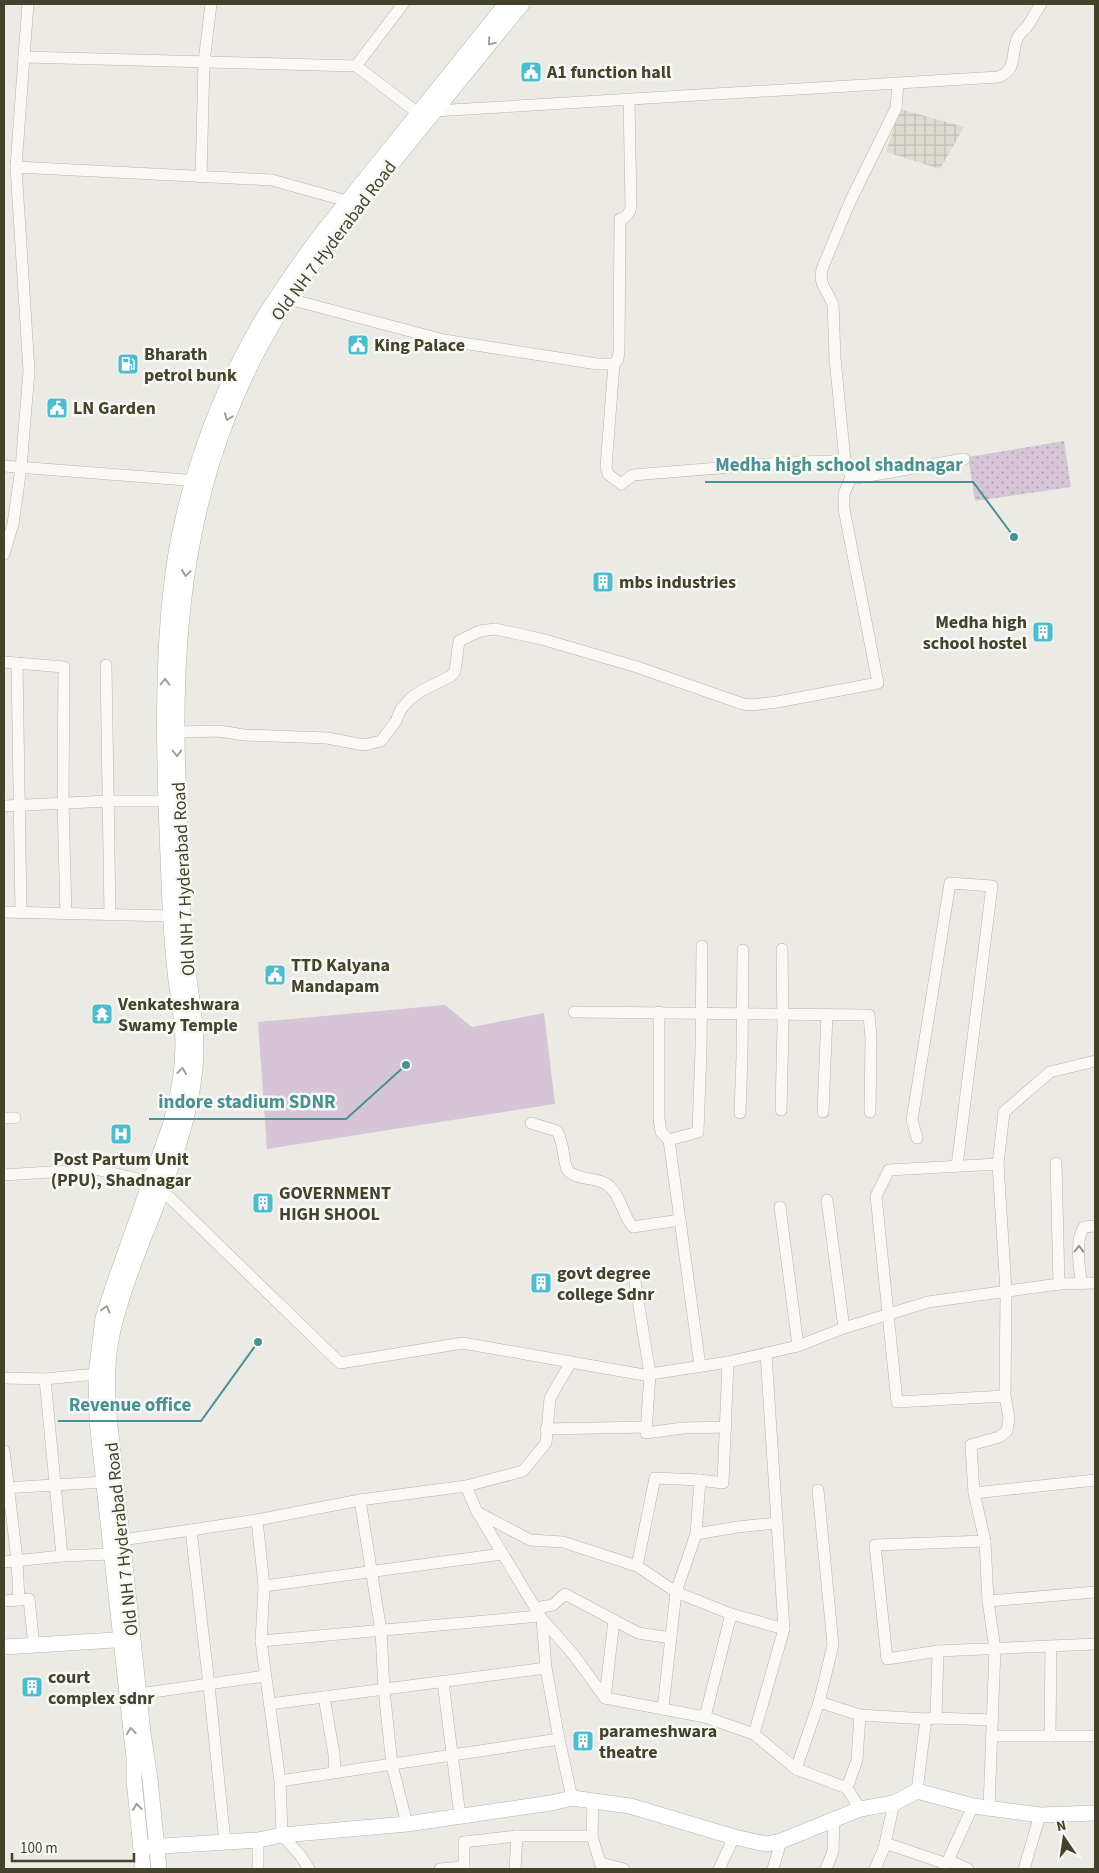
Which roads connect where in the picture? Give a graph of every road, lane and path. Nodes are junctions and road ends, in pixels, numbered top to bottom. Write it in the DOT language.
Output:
graph roads {
  1 [pos="28,4"];
  2 [pos="212,4"];
  3 [pos="403,4"];
  4 [pos="506,4"];
  5 [pos="522,4"];
  6 [pos="1041,4"];
  7 [pos="24,57"];
  8 [pos="204,62"];
  9 [pos="356,66"];
  10 [pos="898,84"];
  11 [pos="629,100"];
  12 [pos="434,111"];
  13 [pos="418,113"];
  14 [pos="16,167"];
  15 [pos="201,177"];
  16 [pos="347,201"];
  17 [pos="289,299"];
  18 [pos="614,364"];
  19 [pos="964,459"];
  20 [pos="845,461"];
  21 [pos="4,466"];
  22 [pos="21,468"];
  23 [pos="852,477"];
  24 [pos="199,481"];
  25 [pos="4,554"];
  26 [pos="4,662"];
  27 [pos="17,662"];
  28 [pos="106,665"];
  29 [pos="177,732"];
  30 [pos="167,800"];
  31 [pos="109,801"];
  32 [pos="63,803"];
  33 [pos="4,806"];
  34 [pos="20,806"];
  35 [pos="4,912"];
  36 [pos="21,912"];
  37 [pos="66,914"];
  38 [pos="110,915"];
  39 [pos="171,916"];
  40 [pos="702,946"];
  41 [pos="782,949"];
  42 [pos="743,950"];
  43 [pos="574,1012"];
  44 [pos="659,1012"];
  45 [pos="701,1013"];
  46 [pos="742,1013"];
  47 [pos="783,1013"];
  48 [pos="827,1014"];
  49 [pos="1095,1061"];
  50 [pos="781,1110"];
  51 [pos="823,1112"];
  52 [pos="870,1112"];
  53 [pos="740,1113"];
  54 [pos="530,1123"];
  55 [pos="917,1138"];
  56 [pos="669,1140"];
  57 [pos="1056,1163"];
  58 [pos="998,1164"];
  59 [pos="957,1166"];
  60 [pos="4,1174"];
  61 [pos="157,1186"];
  62 [pos="827,1200"];
  63 [pos="780,1207"];
  64 [pos="680,1220"];
  65 [pos="1095,1226"];
  66 [pos="635,1282"];
  67 [pos="1082,1283"];
  68 [pos="1095,1283"];
  69 [pos="1059,1284"];
  70 [pos="1006,1291"];
  71 [pos="887,1314"];
  72 [pos="844,1328"];
  73 [pos="798,1346"];
  74 [pos="766,1354"];
  75 [pos="571,1362"];
  76 [pos="728,1362"];
  77 [pos="700,1366"];
  78 [pos="96,1374"];
  79 [pos="650,1374"];
  80 [pos="4,1378"];
  81 [pos="45,1379"];
  82 [pos="1005,1396"];
  83 [pos="646,1426"];
  84 [pos="726,1427"];
  85 [pos="546,1429"];
  86 [pos="4,1451"];
  87 [pos="700,1480"];
  88 [pos="1095,1480"];
  89 [pos="104,1482"];
  90 [pos="56,1486"];
  91 [pos="466,1486"];
  92 [pos="5,1488"];
  93 [pos="818,1490"];
  94 [pos="974,1493"];
  95 [pos="360,1500"];
  96 [pos="477,1512"];
  97 [pos="257,1520"];
  98 [pos="777,1523"];
  99 [pos="191,1530"];
  100 [pos="696,1534"];
  101 [pos="122,1540"];
  102 [pos="985,1541"];
  103 [pos="112,1554"];
  104 [pos="502,1554"];
  105 [pos="62,1556"];
  106 [pos="17,1560"];
  107 [pos="4,1562"];
  108 [pos="637,1566"];
  109 [pos="371,1571"];
  110 [pos="264,1586"];
  111 [pos="676,1592"];
  112 [pos="1095,1592"];
  113 [pos="19,1600"];
  114 [pos="4,1601"];
  115 [pos="988,1601"];
  116 [pos="731,1614"];
  117 [pos="539,1615"];
  118 [pos="614,1620"];
  119 [pos="784,1629"];
  120 [pos="381,1631"];
  121 [pos="671,1638"];
  122 [pos="127,1639"];
  123 [pos="261,1641"];
  124 [pos="1095,1644"];
  125 [pos="34,1646"];
  126 [pos="1051,1646"];
  127 [pos="4,1647"];
  128 [pos="995,1649"];
  129 [pos="938,1652"];
  130 [pos="546,1668"];
  131 [pos="265,1676"];
  132 [pos="443,1682"];
  133 [pos="209,1685"];
  134 [pos="384,1690"];
  135 [pos="139,1694"];
  136 [pos="324,1697"];
  137 [pos="605,1698"];
  138 [pos="819,1702"];
  139 [pos="270,1704"];
  140 [pos="663,1708"];
  141 [pos="860,1715"];
  142 [pos="706,1717"];
  143 [pos="931,1719"];
  144 [pos="992,1720"];
  145 [pos="754,1734"];
  146 [pos="992,1736"];
  147 [pos="1050,1736"];
  148 [pos="1095,1736"];
  149 [pos="558,1739"];
  150 [pos="452,1755"];
  151 [pos="392,1765"];
  152 [pos="796,1769"];
  153 [pos="336,1772"];
  154 [pos="280,1781"];
  155 [pos="847,1788"];
  156 [pos="917,1791"];
  157 [pos="572,1798"];
  158 [pos="593,1801"];
  159 [pos="894,1803"];
  160 [pos="973,1806"];
  161 [pos="988,1807"];
  162 [pos="860,1809"];
  163 [pos="1095,1813"];
  164 [pos="1040,1815"];
  165 [pos="460,1816"];
  166 [pos="834,1821"];
  167 [pos="407,1824"];
  168 [pos="282,1836"];
  169 [pos="517,1836"];
  170 [pos="592,1836"];
  171 [pos="734,1837"];
  172 [pos="258,1840"];
  173 [pos="781,1841"];
  174 [pos="225,1842"];
  175 [pos="885,1843"];
  176 [pos="157,1846"];
  177 [pos="141,1847"];
  178 [pos="946,1864"];
  179 [pos="602,1866"];
  180 [pos="464,1868"];
  181 [pos="143,1869"];
  182 [pos="159,1869"];
  183 [pos="258,1869"];
  184 [pos="308,1869"];
  185 [pos="440,1869"];
  186 [pos="515,1869"];
  187 [pos="624,1869"];
  188 [pos="719,1869"];
  189 [pos="773,1869"];
  190 [pos="826,1869"];
  191 [pos="875,1869"];
  192 [pos="968,1869"];
  193 [pos="1024,1869"];
  1 -- 7 [label="street"];
  2 -- 8 [label="street"];
  3 -- 9 [label="street"];
  4 -- 13 [label="main road, Old NH 7 Hyderabad Road"];
  5 -- 12 [label="main road, Old NH 7 Hyderabad Road, one-way"];
  6 -- 10 [label="street"];
  7 -- 8 [label="street"];
  7 -- 14 [label="street"];
  8 -- 9 [label="street"];
  8 -- 15 [label="street"];
  9 -- 13 [label="street"];
  10 -- 11 [label="street"];
  10 -- 20 [label="street"];
  11 -- 12 [label="street"];
  11 -- 18 [label="street"];
  12 -- 17 [label="main road, Old NH 7 Hyderabad Road"];
  13 -- 16 [label="main road, Old NH 7 Hyderabad Road"];
  14 -- 15 [label="street"];
  14 -- 22 [label="street"];
  15 -- 16 [label="street"];
  16 -- 24 [label="main road, Old NH 7 Hyderabad Road"];
  17 -- 18 [label="street"];
  17 -- 24 [label="main road, Old NH 7 Hyderabad Road, one-way"];
  18 -- 20 [label="street"];
  19 -- 23 [label="street"];
  20 -- 23 [label="street"];
  21 -- 22 [label="street"];
  22 -- 24 [label="street"];
  22 -- 25 [label="street"];
  23 -- 29 [label="street"];
  24 -- 29 [label="main road, Old NH 7 Hyderabad Road, one-way"];
  30 -- 24 [label="main road, Old NH 7 Hyderabad Road, one-way"];
  26 -- 27 [label="street"];
  27 -- 32 [label="street"];
  27 -- 34 [label="street"];
  28 -- 31 [label="street"];
  29 -- 61 [label="main road, Old NH 7 Hyderabad Road, one-way"];
  30 -- 31 [label="street"];
  30 -- 39 [label="main road, Old NH 7 Hyderabad Road"];
  31 -- 32 [label="street"];
  31 -- 38 [label="street"];
  32 -- 34 [label="street"];
  32 -- 37 [label="street"];
  33 -- 34 [label="street"];
  34 -- 36 [label="street"];
  35 -- 36 [label="street"];
  36 -- 37 [label="street"];
  37 -- 38 [label="street"];
  38 -- 39 [label="street"];
  61 -- 39 [label="main road, Old NH 7 Hyderabad Road, one-way"];
  40 -- 45 [label="street"];
  41 -- 47 [label="street"];
  42 -- 46 [label="street"];
  43 -- 44 [label="street"];
  44 -- 45 [label="street"];
  44 -- 56 [label="street"];
  45 -- 46 [label="street"];
  45 -- 56 [label="street"];
  46 -- 47 [label="street"];
  46 -- 53 [label="street"];
  47 -- 48 [label="street"];
  47 -- 50 [label="street"];
  48 -- 51 [label="street"];
  48 -- 52 [label="street"];
  49 -- 58 [label="street"];
  54 -- 64 [label="street"];
  55 -- 59 [label="street"];
  56 -- 64 [label="street"];
  57 -- 69 [label="street"];
  58 -- 59 [label="street"];
  58 -- 70 [label="street"];
  59 -- 71 [label="street"];
  60 -- 61 [label="street"];
  61 -- 75 [label="street"];
  78 -- 61 [label="main road, Old NH 7 Hyderabad Road, one-way"];
  61 -- 101 [label="main road, Old NH 7 Hyderabad Road"];
  62 -- 72 [label="street"];
  63 -- 73 [label="street"];
  64 -- 77 [label="street"];
  67 -- 65 [label="street, one-way"];
  66 -- 79 [label="street"];
  67 -- 68 [label="street"];
  67 -- 69 [label="street"];
  69 -- 70 [label="street"];
  70 -- 71 [label="street"];
  70 -- 82 [label="street"];
  71 -- 72 [label="street"];
  71 -- 82 [label="street"];
  72 -- 73 [label="street"];
  73 -- 74 [label="street"];
  74 -- 76 [label="street"];
  74 -- 98 [label="street"];
  75 -- 79 [label="street"];
  75 -- 85 [label="street"];
  76 -- 77 [label="street"];
  76 -- 84 [label="street"];
  77 -- 79 [label="street"];
  78 -- 81 [label="street"];
  78 -- 89 [label="main road, Old NH 7 Hyderabad Road"];
  79 -- 83 [label="street"];
  80 -- 81 [label="street"];
  81 -- 90 [label="street"];
  82 -- 94 [label="street"];
  83 -- 84 [label="street"];
  83 -- 85 [label="street"];
  84 -- 87 [label="street"];
  85 -- 91 [label="street"];
  86 -- 92 [label="street"];
  87 -- 100 [label="street"];
  87 -- 108 [label="street"];
  88 -- 94 [label="street"];
  89 -- 90 [label="street"];
  89 -- 103 [label="main road, Old NH 7 Hyderabad Road"];
  90 -- 92 [label="street"];
  90 -- 105 [label="street"];
  91 -- 95 [label="street"];
  91 -- 96 [label="street"];
  92 -- 106 [label="street"];
  93 -- 138 [label="street"];
  94 -- 102 [label="street"];
  95 -- 97 [label="street"];
  95 -- 109 [label="street"];
  96 -- 104 [label="street"];
  96 -- 108 [label="street"];
  97 -- 99 [label="street"];
  97 -- 110 [label="street"];
  98 -- 100 [label="street"];
  98 -- 119 [label="street"];
  99 -- 101 [label="street"];
  99 -- 133 [label="street"];
  100 -- 111 [label="street"];
  101 -- 122 [label="main road, Old NH 7 Hyderabad Road"];
  102 -- 115 [label="street"];
  102 -- 129 [label="street"];
  103 -- 105 [label="street"];
  103 -- 122 [label="main road, Old NH 7 Hyderabad Road"];
  104 -- 109 [label="street"];
  104 -- 117 [label="street"];
  105 -- 106 [label="street"];
  106 -- 107 [label="street"];
  106 -- 113 [label="street"];
  108 -- 111 [label="street"];
  109 -- 110 [label="street"];
  109 -- 120 [label="street"];
  110 -- 123 [label="street"];
  111 -- 116 [label="street"];
  111 -- 121 [label="street"];
  112 -- 115 [label="street"];
  113 -- 114 [label="street"];
  113 -- 125 [label="street"];
  115 -- 128 [label="street"];
  116 -- 119 [label="street"];
  116 -- 142 [label="street"];
  117 -- 118 [label="street"];
  117 -- 120 [label="street"];
  117 -- 130 [label="street"];
  117 -- 137 [label="street"];
  118 -- 121 [label="street"];
  118 -- 137 [label="street"];
  119 -- 145 [label="street"];
  120 -- 123 [label="street"];
  120 -- 134 [label="street"];
  121 -- 140 [label="street"];
  122 -- 125 [label="main road"];
  122 -- 135 [label="main road, Old NH 7 Hyderabad Road"];
  177 -- 122 [label="main road, Old NH 7 Hyderabad Road, one-way"];
  123 -- 131 [label="street"];
  124 -- 126 [label="street"];
  125 -- 127 [label="main road"];
  126 -- 128 [label="street"];
  126 -- 147 [label="street"];
  128 -- 129 [label="street"];
  128 -- 144 [label="street"];
  129 -- 143 [label="street"];
  130 -- 132 [label="street"];
  130 -- 149 [label="street"];
  131 -- 133 [label="street"];
  131 -- 139 [label="street"];
  132 -- 134 [label="street"];
  132 -- 150 [label="street"];
  133 -- 135 [label="street"];
  133 -- 174 [label="street"];
  134 -- 136 [label="street"];
  134 -- 151 [label="street"];
  135 -- 176 [label="main road, Old NH 7 Hyderabad Road"];
  136 -- 139 [label="street"];
  136 -- 153 [label="street"];
  137 -- 140 [label="street"];
  138 -- 141 [label="street"];
  138 -- 152 [label="street"];
  139 -- 154 [label="street"];
  140 -- 142 [label="street"];
  141 -- 143 [label="street"];
  141 -- 155 [label="street"];
  142 -- 145 [label="street"];
  143 -- 144 [label="street"];
  143 -- 156 [label="street"];
  144 -- 146 [label="street"];
  145 -- 152 [label="street"];
  146 -- 147 [label="street"];
  146 -- 161 [label="street"];
  147 -- 148 [label="street"];
  149 -- 150 [label="street"];
  149 -- 157 [label="street"];
  150 -- 151 [label="street"];
  150 -- 165 [label="street"];
  151 -- 153 [label="street"];
  151 -- 167 [label="street"];
  152 -- 155 [label="street"];
  153 -- 154 [label="street"];
  154 -- 168 [label="street"];
  155 -- 162 [label="street"];
  156 -- 159 [label="main road"];
  156 -- 160 [label="main road"];
  157 -- 158 [label="main road"];
  157 -- 165 [label="main road"];
  158 -- 170 [label="street"];
  158 -- 171 [label="main road"];
  159 -- 162 [label="main road"];
  159 -- 175 [label="street"];
  160 -- 161 [label="main road"];
  160 -- 178 [label="street"];
  161 -- 164 [label="main road"];
  162 -- 166 [label="main road"];
  163 -- 164 [label="main road"];
  164 -- 193 [label="street"];
  165 -- 167 [label="main road"];
  166 -- 173 [label="main road"];
  166 -- 190 [label="street"];
  167 -- 168 [label="main road"];
  168 -- 172 [label="main road"];
  168 -- 184 [label="street"];
  169 -- 170 [label="street"];
  169 -- 180 [label="street"];
  169 -- 186 [label="street"];
  170 -- 179 [label="street"];
  171 -- 173 [label="main road"];
  171 -- 188 [label="street"];
  172 -- 174 [label="main road"];
  172 -- 183 [label="street"];
  173 -- 189 [label="street"];
  174 -- 176 [label="main road"];
  175 -- 178 [label="street"];
  175 -- 191 [label="street"];
  176 -- 177 [label="main road"];
  176 -- 182 [label="main road, Old NH 7 Hyderabad Road"];
  177 -- 181 [label="main road, Old NH 7 Hyderabad Road"];
  178 -- 192 [label="street"];
  179 -- 187 [label="street"];
  180 -- 185 [label="street"];
}
